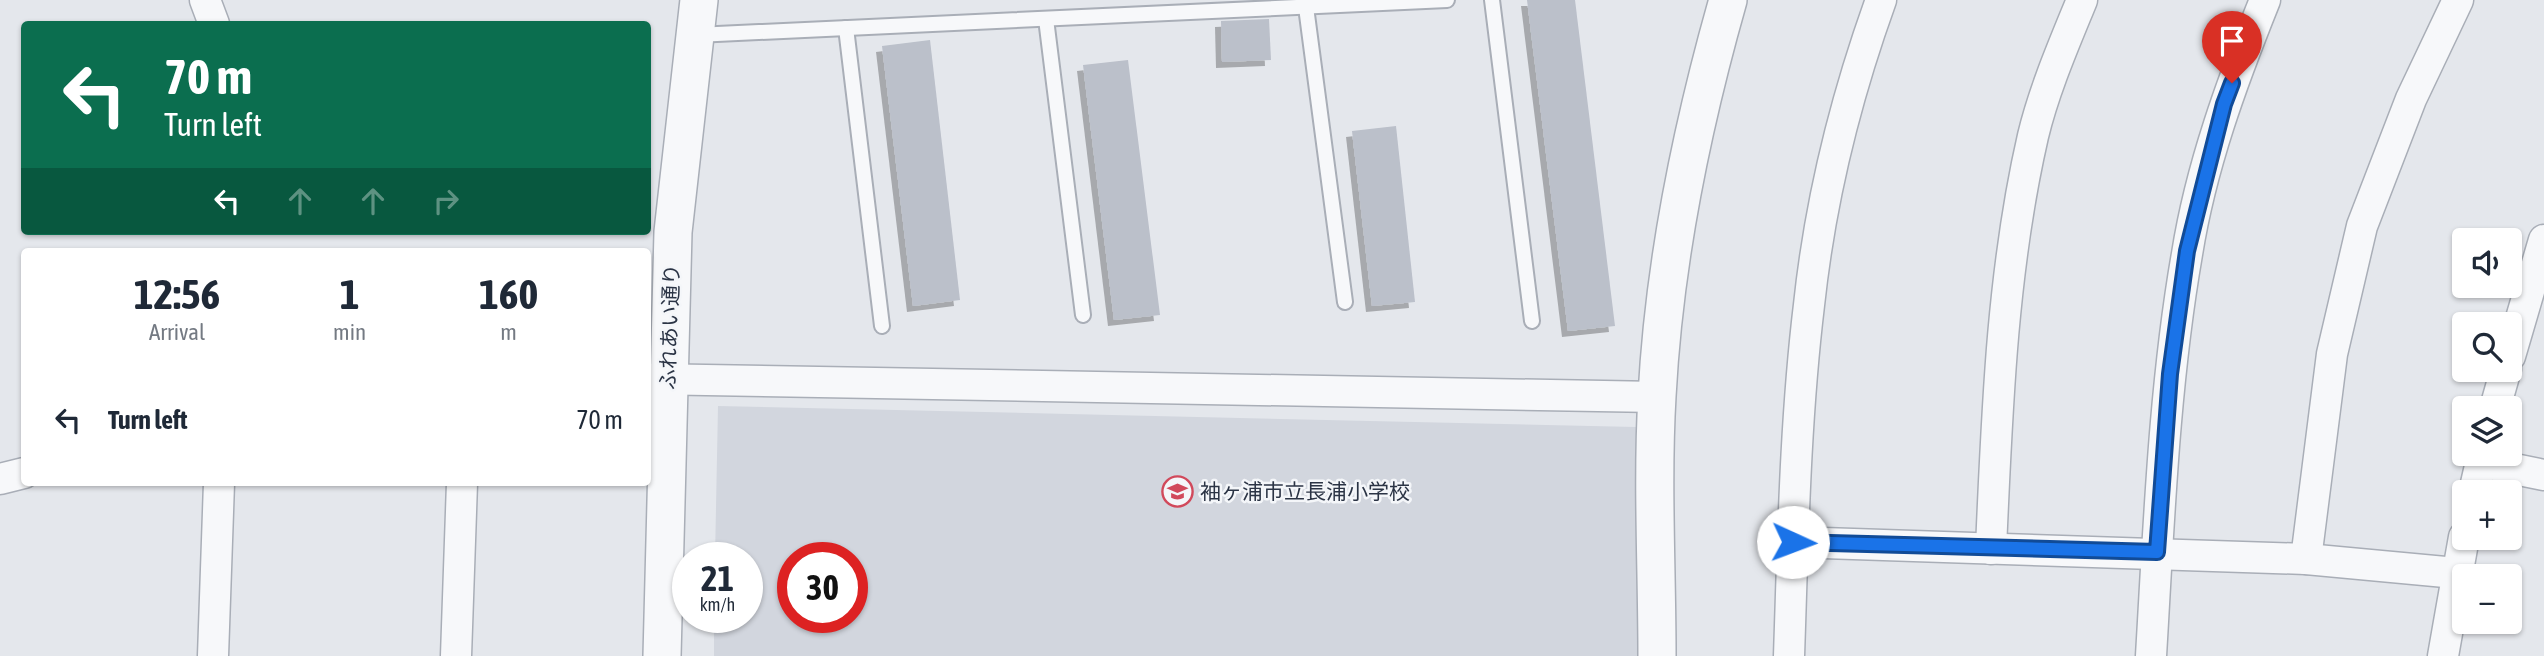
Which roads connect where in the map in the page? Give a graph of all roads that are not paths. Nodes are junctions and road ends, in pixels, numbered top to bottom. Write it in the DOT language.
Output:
graph roads {
  1 [pos="205,0"];
  2 [pos="1447,0"];
  3 [pos="1492,0"];
  4 [pos="1728,0"];
  5 [pos="1881,0"];
  6 [pos="2082,0"];
  7 [pos="2265,0"];
  8 [pos="2458,0"];
  9 [pos="1306,7"];
  10 [pos="697,18"];
  11 [pos="1046,19"];
  12 [pos="213,21"];
  13 [pos="846,28"];
  14 [pos="2544,240"];
  15 [pos="1345,302"];
  16 [pos="1083,315"];
  17 [pos="2522,315"];
  18 [pos="1532,321"];
  19 [pos="883,326"];
  20 [pos="658,380"];
  21 [pos="1657,397"];
  22 [pos="2512,466"];
  23 [pos="21,474"];
  24 [pos="2544,475"];
  25 [pos="0,479"];
  26 [pos="219,486"];
  27 [pos="462,486"];
  28 [pos="1793,542"];
  29 [pos="1991,549"];
  30 [pos="2157,552"];
  31 [pos="2306,559"];
  32 [pos="2452,573"];
  33 [pos="2452,599"];
  34 [pos="213,656"];
  35 [pos="456,656"];
  36 [pos="662,656"];
  37 [pos="1657,656"];
  38 [pos="1789,656"];
  39 [pos="2151,656"];
  40 [pos="2443,656"];
  1 -- 12 [label="street"];
  2 -- 9 [label="lane"];
  3 -- 18 [label="lane"];
  4 -- 21 [label="street"];
  5 -- 28 [label="street"];
  6 -- 29 [label="street"];
  7 -- 30 [label="street"];
  8 -- 31 [label="street"];
  9 -- 11 [label="lane"];
  9 -- 15 [label="lane"];
  10 -- 13 [label="lane"];
  10 -- 20 [label="street, ふれあい通り"];
  11 -- 13 [label="lane"];
  11 -- 16 [label="lane"];
  13 -- 19 [label="lane"];
  14 -- 17 [label="street"];
  20 -- 21 [label="street"];
  20 -- 36 [label="street, ふれあい通り"];
  21 -- 37 [label="street"];
  22 -- 24 [label="street"];
  23 -- 25 [label="street"];
  26 -- 34 [label="street"];
  27 -- 35 [label="street"];
  28 -- 29 [label="street"];
  28 -- 38 [label="street"];
  29 -- 30 [label="street"];
  30 -- 31 [label="street"];
  30 -- 39 [label="street"];
  31 -- 32 [label="street"];
  33 -- 40 [label="street"];
}
